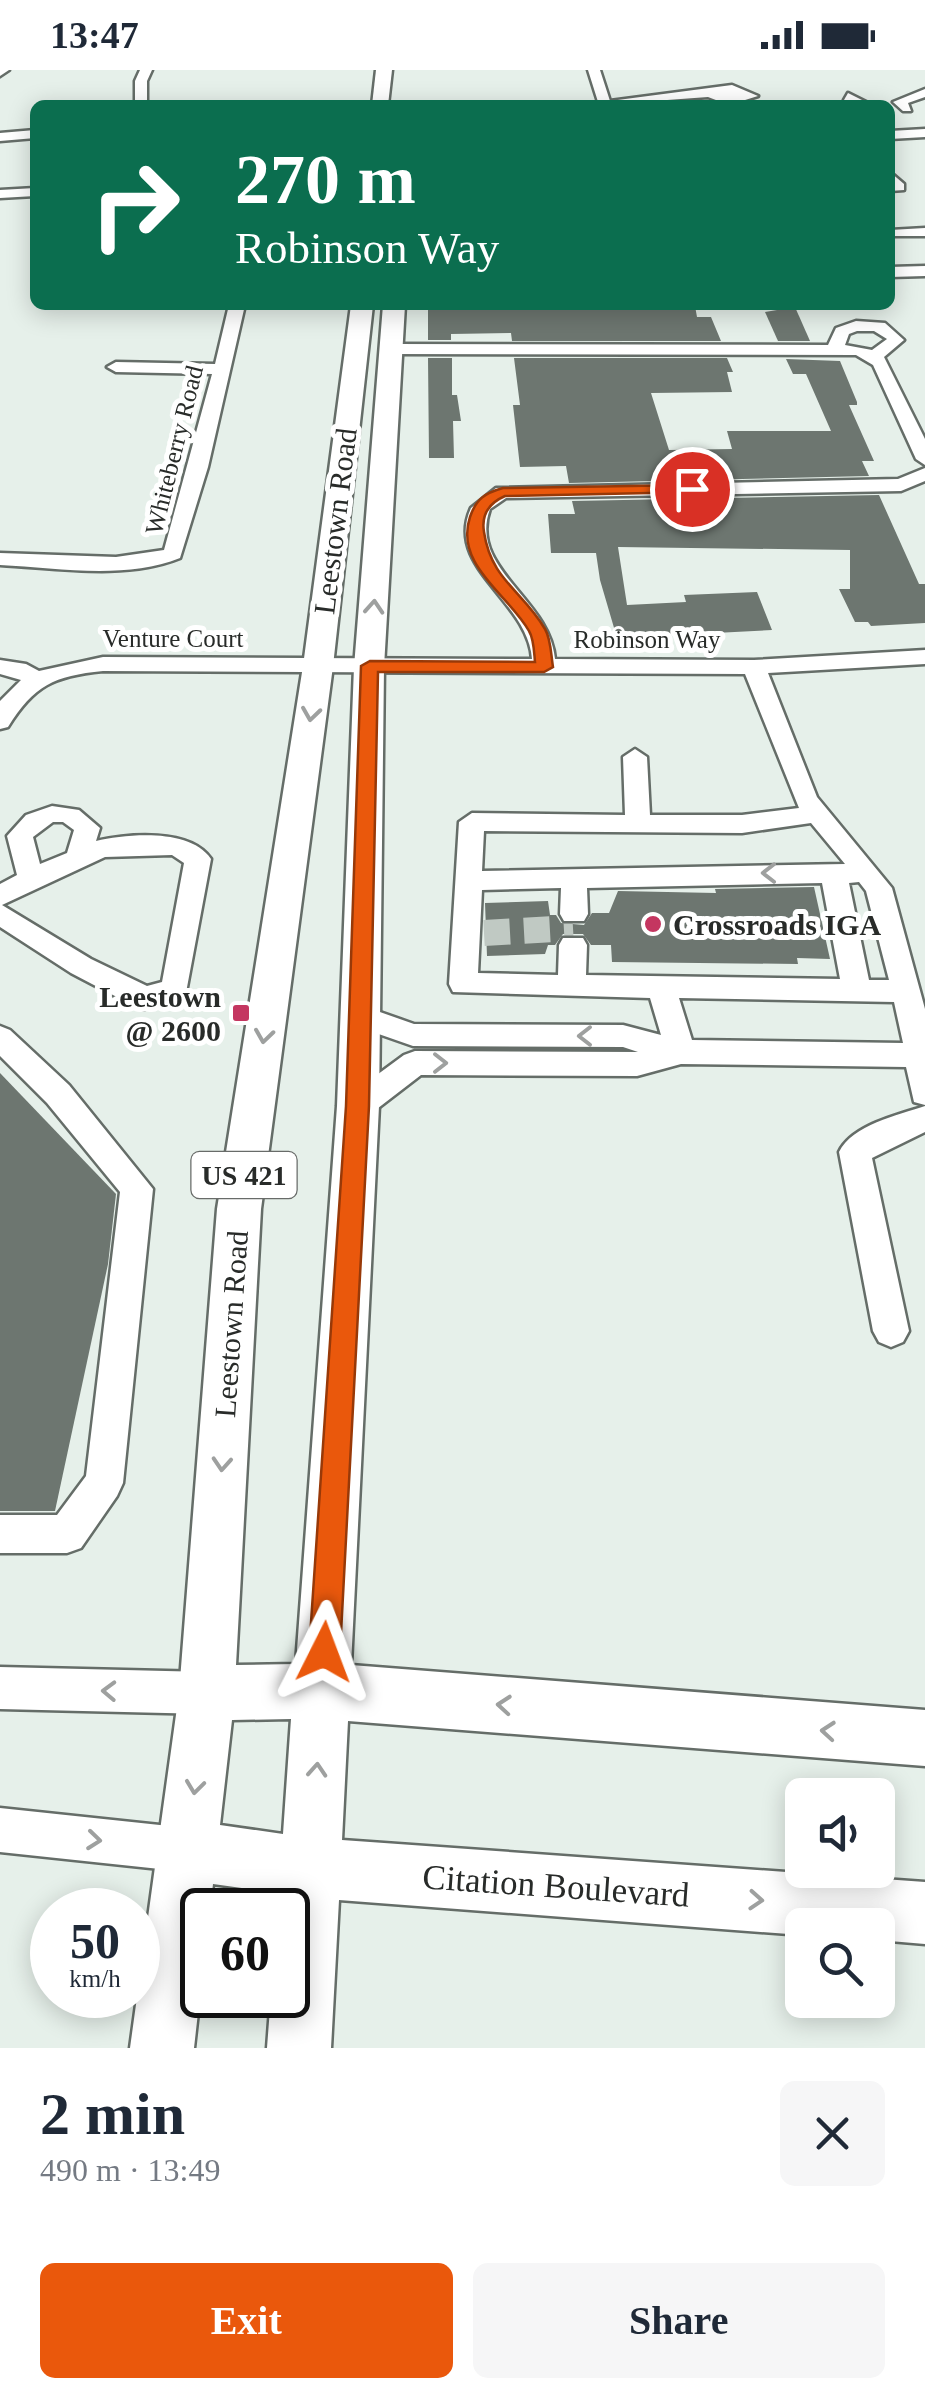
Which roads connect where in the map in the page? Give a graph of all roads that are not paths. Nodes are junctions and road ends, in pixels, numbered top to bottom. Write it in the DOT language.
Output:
graph roads {
  1 [pos="146,70"];
  2 [pos="384,70"];
  3 [pos="594,70"];
  4 [pos="720,91"];
  5 [pos="925,93"];
  6 [pos="848,97"];
  7 [pos="141,100"];
  8 [pos="381,100"];
  9 [pos="604,100"];
  10 [pos="647,100"];
  11 [pos="671,100"];
  12 [pos="738,100"];
  13 [pos="853,100"];
  14 [pos="895,108"];
  15 [pos="906,108"];
  16 [pos="925,108"];
  17 [pos="925,133"];
  18 [pos="30,134"];
  19 [pos="895,134"];
  20 [pos="0,136"];
  21 [pos="30,192"];
  22 [pos="0,194"];
  23 [pos="895,230"];
  24 [pos="925,232"];
  25 [pos="925,271"];
  26 [pos="895,272"];
  27 [pos="235,310"];
  28 [pos="361,310"];
  29 [pos="377,310"];
  30 [pos="394,310"];
  31 [pos="835,348"];
  32 [pos="392,349"];
  33 [pos="874,357"];
  34 [pos="116,366"];
  35 [pos="221,369"];
  36 [pos="925,459"];
  37 [pos="925,474"];
  38 [pos="0,559"];
  39 [pos="925,657"];
  40 [pos="318,666"];
  41 [pos="370,666"];
  42 [pos="754,666"];
  43 [pos="0,667"];
  44 [pos="544,667"];
  45 [pos="36,680"];
  46 [pos="0,722"];
  47 [pos="636,756"];
  48 [pos="818,814"];
  49 [pos="638,824"];
  50 [pos="78,858"];
  51 [pos="866,872"];
  52 [pos="834,874"];
  53 [pos="574,878"];
  54 [pos="31,879"];
  55 [pos="468,881"];
  56 [pos="0,896"];
  57 [pos="0,914"];
  58 [pos="574,914"];
  59 [pos="573,945"];
  60 [pos="503,984"];
  61 [pos="572,986"];
  62 [pos="662,990"];
  63 [pos="857,991"];
  64 [pos="906,991"];
  65 [pos="360,1016"];
  66 [pos="488,1036"];
  67 [pos="0,1038"];
  68 [pos="680,1052"];
  69 [pos="920,1055"];
  70 [pos="925,1093"];
  71 [pos="358,1106"];
  72 [pos="925,1119"];
  73 [pos="891,1330"];
  74 [pos="0,1534"];
  75 [pos="0,1688"];
  76 [pos="322,1691"];
  77 [pos="207,1694"];
  78 [pos="925,1738"];
  79 [pos="0,1830"];
  80 [pos="188,1850"];
  81 [pos="310,1868"];
  82 [pos="925,1913"];
  83 [pos="162,2048"];
  84 [pos="299,2048"];
  1 -- 7 [label="street"];
  2 -- 8 [label="main road"];
  3 -- 9 [label="street"];
  4 -- 10 [label="street"];
  4 -- 11 [label="street"];
  4 -- 12 [label="street"];
  5 -- 15 [label="street"];
  6 -- 13 [label="street"];
  14 -- 15 [label="street"];
  15 -- 16 [label="street"];
  17 -- 19 [label="street"];
  18 -- 20 [label="street"];
  21 -- 22 [label="street"];
  23 -- 24 [label="street"];
  25 -- 26 [label="street"];
  27 -- 35 [label="street, Whiteberry Road"];
  28 -- 40 [label="main road, Leestown Road / US 421"];
  29 -- 32 [label="main road"];
  30 -- 32 [label="main road, Leestown Road"];
  31 -- 32 [label="street"];
  31 -- 33 [label="street"];
  31 -- 33 [label="street"];
  41 -- 32 [label="main road, Leestown Road, one-way"];
  33 -- 36 [label="street"];
  34 -- 35 [label="street"];
  35 -- 38 [label="street, Whiteberry Road"];
  37 -- 44 [label="street"];
  39 -- 42 [label="street, Robinson Way"];
  40 -- 41 [label="street, Venture Court"];
  40 -- 45 [label="street, Venture Court"];
  40 -- 77 [label="main road, Leestown Road / US 421, one-way"];
  41 -- 44 [label="street, Robinson Way"];
  41 -- 65 [label="main road, Leestown Road"];
  42 -- 44 [label="street, Robinson Way"];
  42 -- 48 [label="street"];
  43 -- 45 [label="street"];
  45 -- 46 [label="street"];
  47 -- 49 [label="street"];
  48 -- 49 [label="street"];
  48 -- 51 [label="street"];
  49 -- 55 [label="street"];
  50 -- 54 [label="street"];
  50 -- 54 [label="street"];
  50 -- 57 [label="street"];
  51 -- 52 [label="street"];
  51 -- 64 [label="street"];
  52 -- 53 [label="street, one-way"];
  52 -- 63 [label="street"];
  53 -- 55 [label="street"];
  53 -- 58 [label="street"];
  54 -- 56 [label="street"];
  55 -- 60 [label="street"];
  59 -- 61 [label="street"];
  60 -- 61 [label="street"];
  60 -- 66 [label="street"];
  61 -- 62 [label="street"];
  62 -- 63 [label="street"];
  62 -- 68 [label="street"];
  63 -- 64 [label="street"];
  64 -- 69 [label="street"];
  65 -- 66 [label="street"];
  65 -- 71 [label="main road, Leestown Road"];
  68 -- 66 [label="street, one-way"];
  67 -- 74 [label="street"];
  68 -- 69 [label="street"];
  71 -- 68 [label="street, one-way"];
  69 -- 70 [label="street"];
  71 -- 76 [label="main road, Leestown Road"];
  72 -- 73 [label="street"];
  77 -- 75 [label="street, one-way"];
  76 -- 77 [label="main road"];
  78 -- 76 [label="main road, one-way"];
  81 -- 76 [label="main road, Leestown Road, one-way"];
  77 -- 80 [label="main road, Leestown Road / US 421, one-way"];
  79 -- 80 [label="street, one-way"];
  80 -- 81 [label="main road, Citation Boulevard"];
  80 -- 83 [label="main road, Leestown Road / US 421"];
  81 -- 82 [label="main road, Citation Boulevard, one-way"];
  81 -- 84 [label="main road, Leestown Road"];
}
